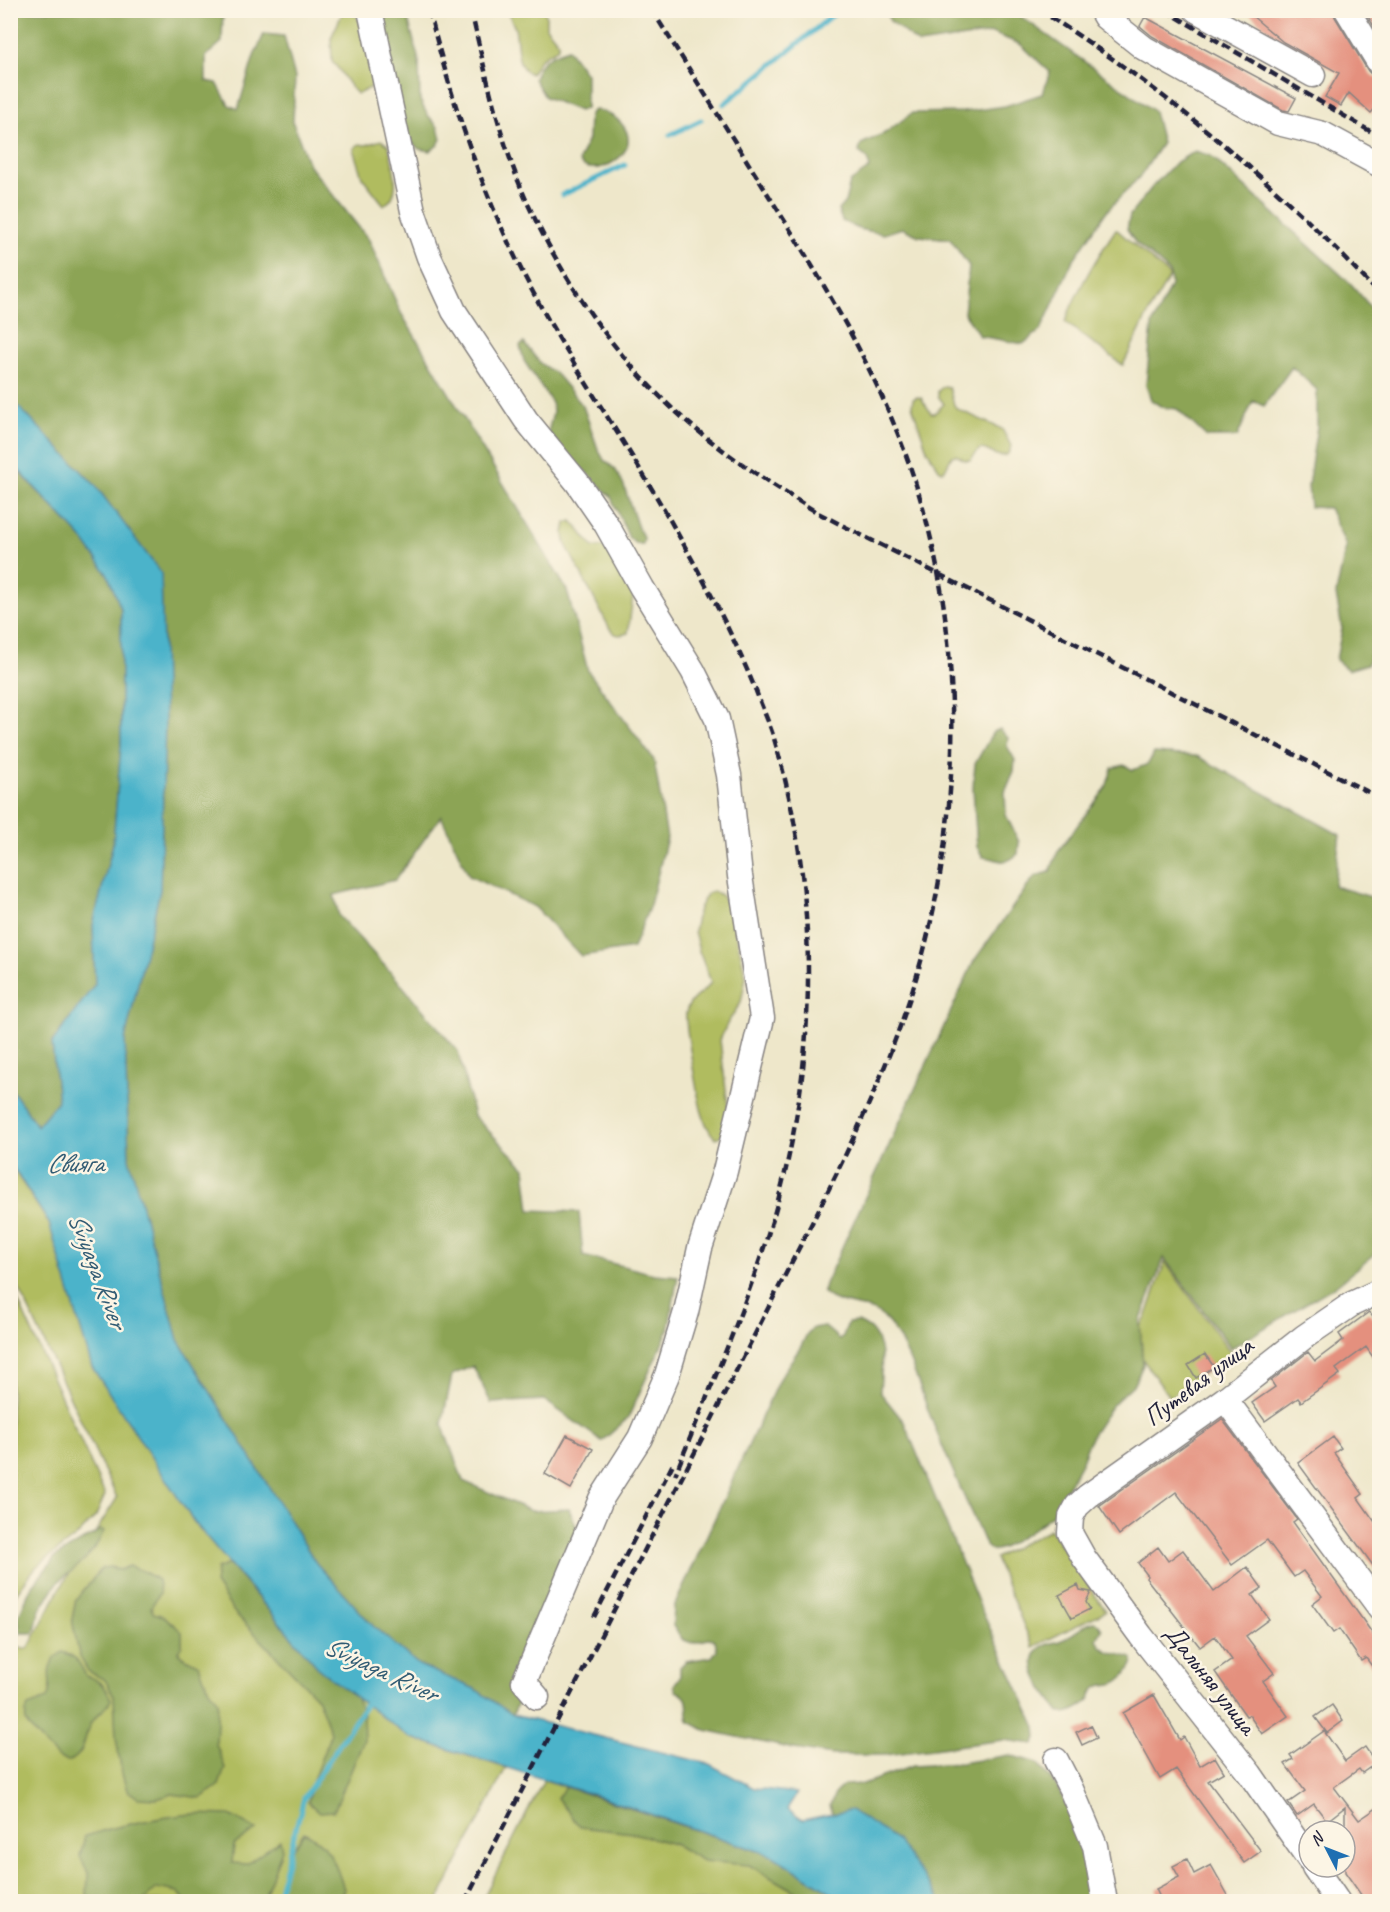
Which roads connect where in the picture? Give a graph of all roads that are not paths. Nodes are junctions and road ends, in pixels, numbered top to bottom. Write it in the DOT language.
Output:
graph roads {
  1 [pos="370,10"];
  2 [pos="1101,10"];
  3 [pos="1196,10"];
  4 [pos="1347,10"];
  5 [pos="1380,64"];
  6 [pos="1313,75"];
  7 [pos="1380,165"];
  8 [pos="1380,1291"];
  9 [pos="1225,1399"];
  10 [pos="1070,1533"];
  11 [pos="1380,1608"];
  12 [pos="537,1697"];
  13 [pos="1056,1760"];
  14 [pos="1297,1842"];
  15 [pos="1322,1879"];
  16 [pos="1105,1902"];
  17 [pos="1338,1902"];
  1 -- 12 [label="street"];
  2 -- 7 [label="street"];
  3 -- 6 [label="street"];
  4 -- 5 [label="street"];
  8 -- 9 [label="street, Путевая улица"];
  9 -- 10 [label="street, Путевая улица"];
  9 -- 11 [label="street"];
  10 -- 14 [label="street, Дальняя улица"];
  13 -- 16 [label="street"];
  15 -- 17 [label="street"];
}
